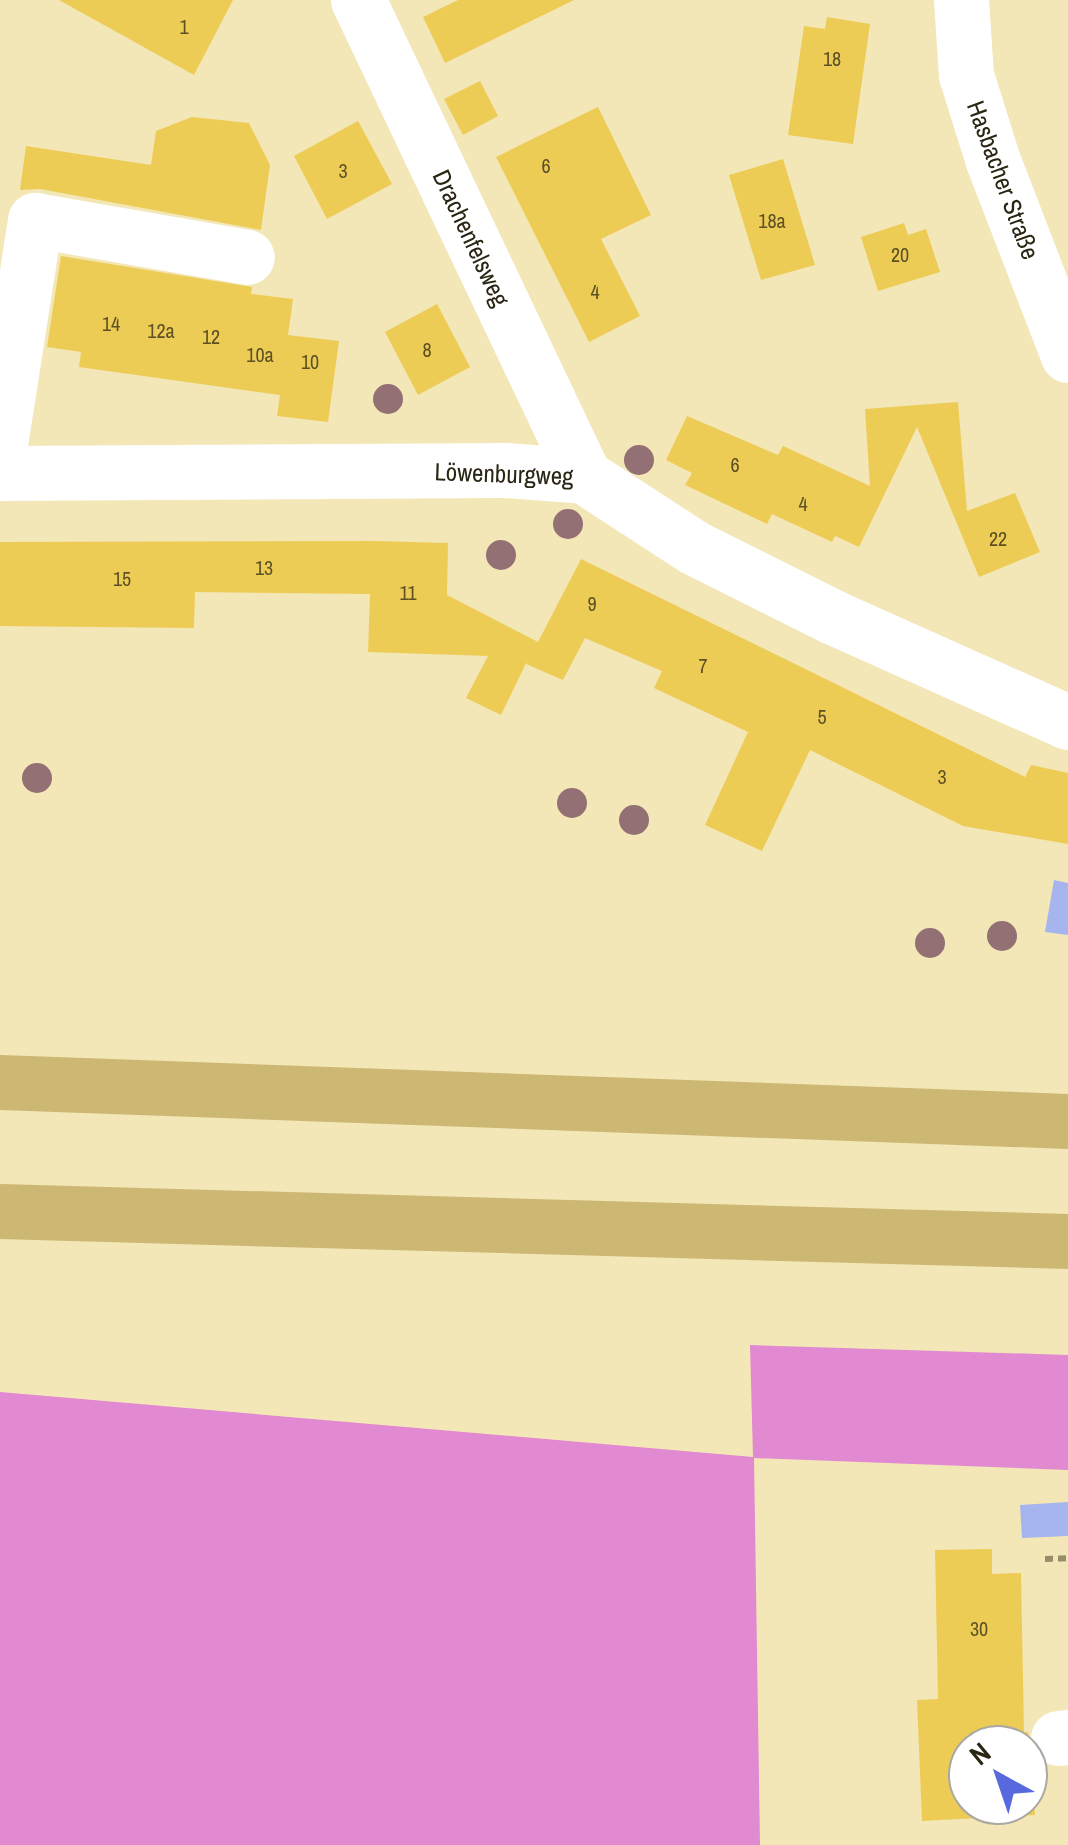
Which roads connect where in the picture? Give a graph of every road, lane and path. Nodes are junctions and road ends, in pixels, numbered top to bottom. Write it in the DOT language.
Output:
graph roads {
  1 [pos="358,0"];
  2 [pos="961,0"];
  3 [pos="247,257"];
  4 [pos="1055,282"];
  5 [pos="1068,355"];
  6 [pos="0,444"];
  7 [pos="0,472"];
  8 [pos="584,476"];
  9 [pos="1068,722"];
  10 [pos="0,1082"];
  11 [pos="1068,1121"];
  12 [pos="0,1211"];
  13 [pos="1068,1241"];
  14 [pos="1068,1558"];
  15 [pos="1045,1559"];
  1 -- 8 [label="street, Drachenfelsweg"];
  2 -- 4 [label="street, Hasbacher Straße"];
  3 -- 6 [label="street"];
  4 -- 5 [label="street, Hasbacher Straße"];
  7 -- 8 [label="street, Löwenburgweg"];
  8 -- 9 [label="street, Löwenburgweg"];
  10 -- 11 [label="highway"];
  12 -- 13 [label="highway"];
  14 -- 15 [label="path"];
}
